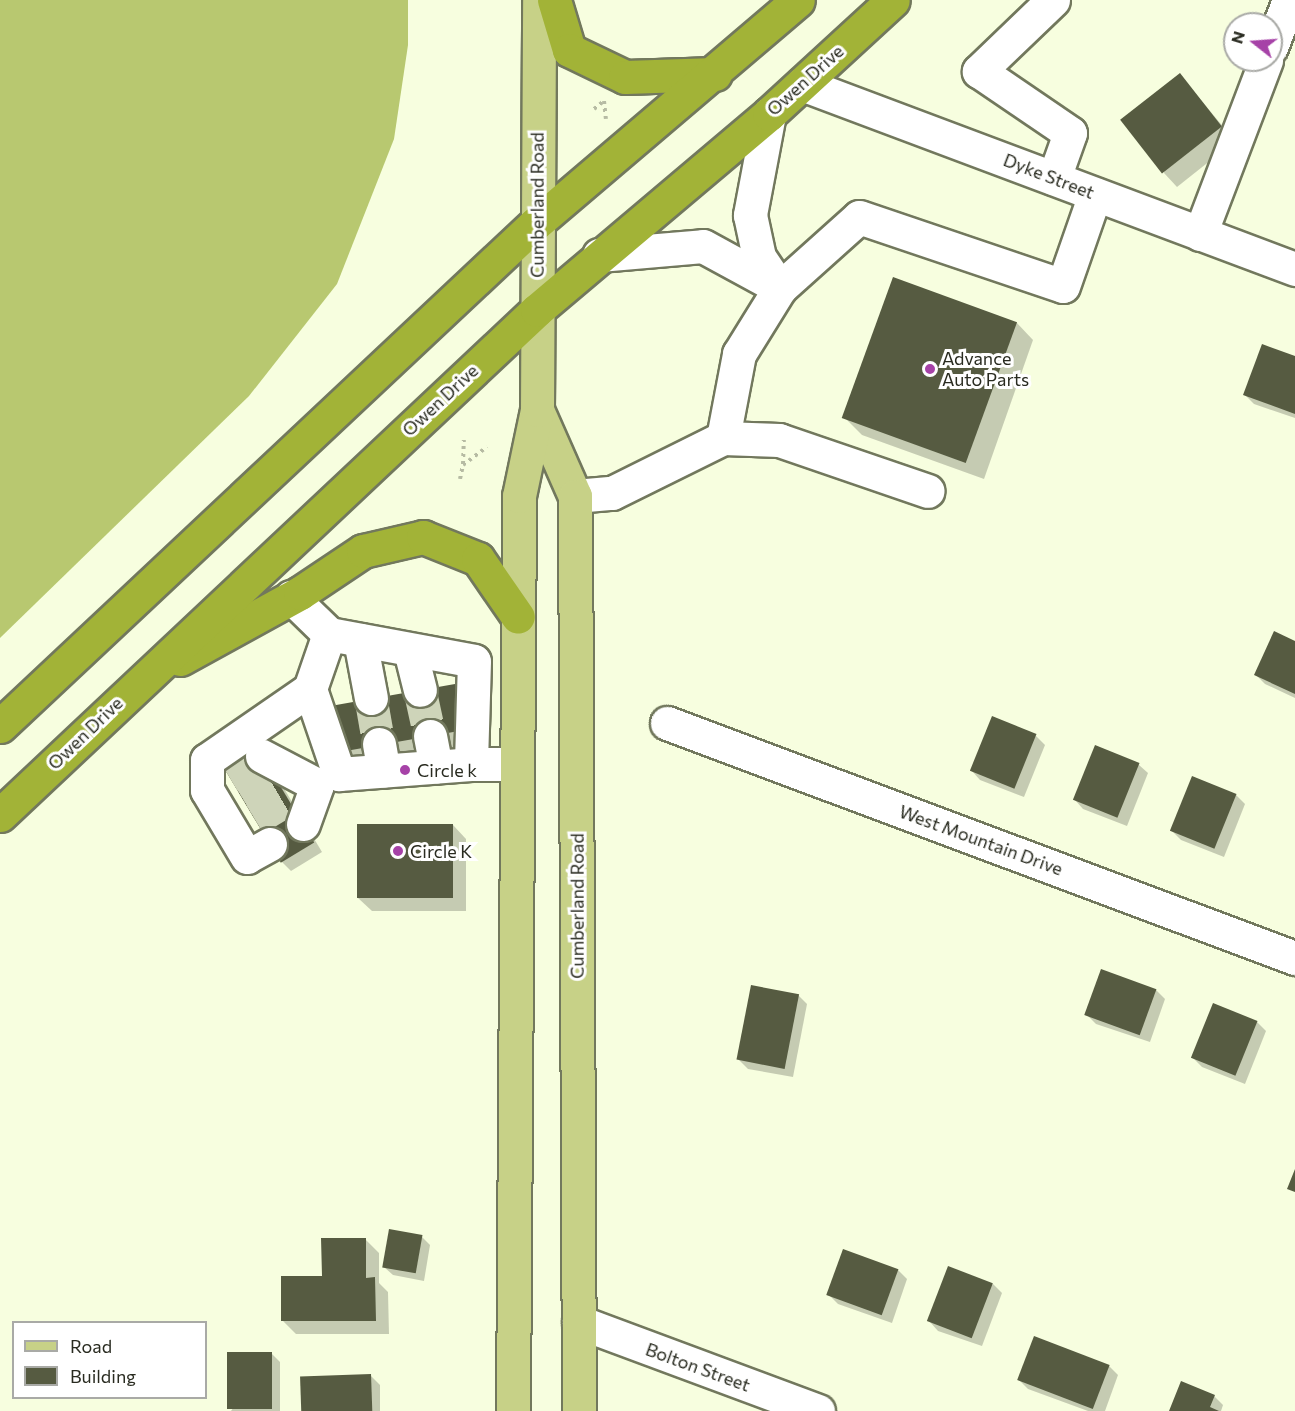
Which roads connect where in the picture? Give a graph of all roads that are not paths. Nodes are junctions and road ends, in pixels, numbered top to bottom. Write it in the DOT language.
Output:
graph roads {
  1 [pos="539,0"];
  2 [pos="554,0"];
  3 [pos="798,0"];
  4 [pos="893,0"];
  5 [pos="1053,0"];
  6 [pos="1289,0"];
  7 [pos="1283,16"];
  8 [pos="1261,72"];
  9 [pos="715,74"];
  10 [pos="802,84"];
  11 [pos="769,114"];
  12 [pos="1054,178"];
  13 [pos="1095,194"];
  14 [pos="535,224"];
  15 [pos="1200,234"];
  16 [pos="599,255"];
  17 [pos="1295,269"];
  18 [pos="780,288"];
  19 [pos="537,310"];
  20 [pos="537,410"];
  21 [pos="723,438"];
  22 [pos="928,491"];
  23 [pos="575,496"];
  24 [pos="291,597"];
  25 [pos="518,617"];
  26 [pos="345,637"];
  27 [pos="410,650"];
  28 [pos="137,683"];
  29 [pos="310,690"];
  30 [pos="420,690"];
  31 [pos="371,698"];
  32 [pos="667,723"];
  33 [pos="0,726"];
  34 [pos="471,764"];
  35 [pos="516,764"];
  36 [pos="0,815"];
  37 [pos="238,816"];
  38 [pos="1295,958"];
  39 [pos="579,1322"];
  40 [pos="513,1411"];
  41 [pos="579,1411"];
  42 [pos="818,1411"];
  1 -- 14 [label="main road, Cumberland Road"];
  2 -- 9 [label="highway"];
  3 -- 9 [label="highway"];
  4 -- 10 [label="highway, Owen Drive"];
  5 -- 12 [label="street"];
  6 -- 7 [label="street"];
  8 -- 15 [label="street"];
  9 -- 14 [label="highway"];
  10 -- 11 [label="highway, Owen Drive"];
  10 -- 12 [label="street, Dyke Street"];
  11 -- 16 [label="highway, Owen Drive"];
  11 -- 18 [label="street"];
  12 -- 13 [label="street, Dyke Street"];
  13 -- 15 [label="street, Dyke Street"];
  13 -- 18 [label="street"];
  14 -- 19 [label="main road, Cumberland Road"];
  14 -- 33 [label="highway"];
  15 -- 17 [label="street, Dyke Street"];
  16 -- 18 [label="street"];
  16 -- 19 [label="highway, Owen Drive"];
  18 -- 21 [label="street"];
  19 -- 20 [label="main road, Cumberland Road"];
  19 -- 28 [label="highway, Owen Drive"];
  20 -- 23 [label="main road, Cumberland Road"];
  20 -- 25 [label="main road, Cumberland Road"];
  21 -- 22 [label="street"];
  21 -- 23 [label="street"];
  23 -- 39 [label="main road, Cumberland Road"];
  24 -- 25 [label="highway"];
  24 -- 26 [label="street"];
  24 -- 28 [label="highway"];
  25 -- 35 [label="main road, Cumberland Road"];
  26 -- 27 [label="street"];
  26 -- 29 [label="street"];
  26 -- 31 [label="street"];
  27 -- 30 [label="street"];
  27 -- 34 [label="street"];
  28 -- 36 [label="highway, Owen Drive"];
  29 -- 34 [label="street"];
  29 -- 37 [label="street"];
  32 -- 38 [label="street, West Mountain Drive"];
  34 -- 35 [label="street"];
  35 -- 40 [label="main road, Cumberland Road"];
  39 -- 41 [label="main road, Cumberland Road"];
  39 -- 42 [label="street, Bolton Street"];
}
